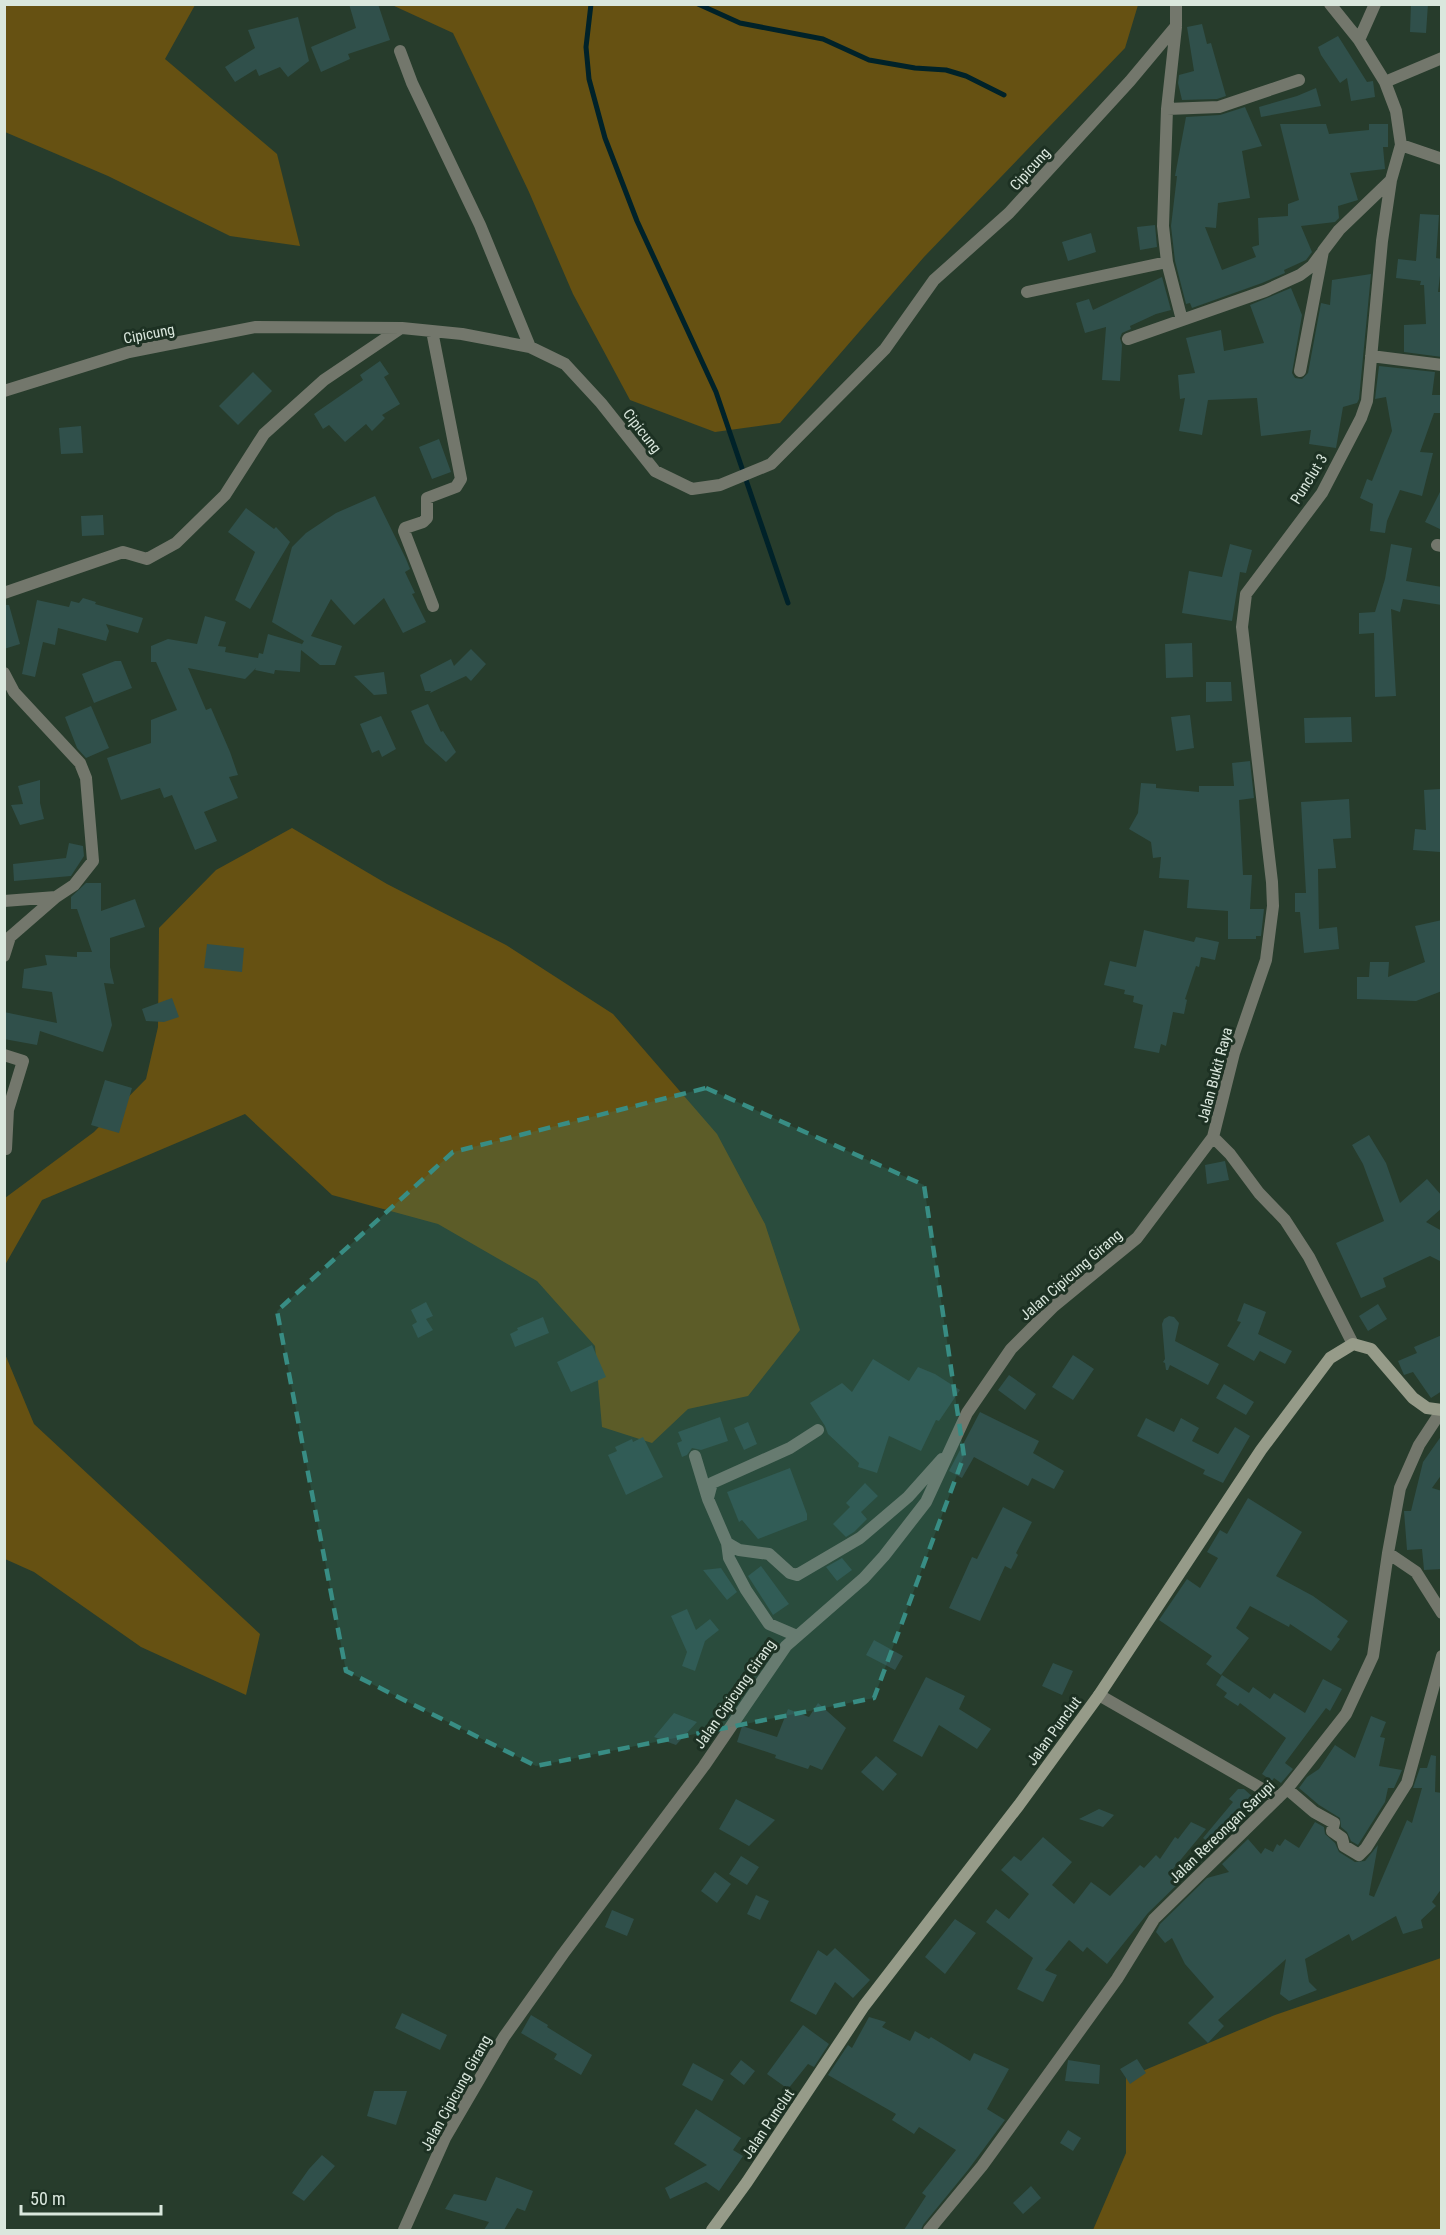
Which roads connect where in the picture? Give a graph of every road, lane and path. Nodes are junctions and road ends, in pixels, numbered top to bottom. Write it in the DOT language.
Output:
graph roads {
  1 [pos="1176,4"];
  2 [pos="1330,4"];
  3 [pos="1374,4"];
  4 [pos="1176,26"];
  5 [pos="1359,40"];
  6 [pos="400,51"];
  7 [pos="1442,58"];
  8 [pos="1299,80"];
  9 [pos="1385,82"];
  10 [pos="1167,109"];
  11 [pos="1401,145"];
  12 [pos="1442,159"];
  13 [pos="1391,180"];
  14 [pos="1323,251"];
  15 [pos="1167,262"];
  16 [pos="1027,292"];
  17 [pos="1182,320"];
  18 [pos="402,328"];
  19 [pos="432,331"];
  20 [pos="1128,339"];
  21 [pos="530,347"];
  22 [pos="1371,356"];
  23 [pos="1442,365"];
  24 [pos="1300,371"];
  25 [pos="4,391"];
  26 [pos="4,592"];
  27 [pos="433,606"];
  28 [pos="4,673"];
  29 [pos="1272,882"];
  30 [pos="56,897"];
  31 [pos="4,901"];
  32 [pos="4,956"];
  33 [pos="4,1055"];
  34 [pos="1213,1137"];
  35 [pos="6,1149"];
  36 [pos="1353,1344"];
  37 [pos="1442,1410"];
  38 [pos="818,1430"];
  39 [pos="950,1449"];
  40 [pos="694,1456"];
  41 [pos="708,1499"];
  42 [pos="727,1543"];
  43 [pos="1388,1553"];
  44 [pos="1442,1613"];
  45 [pos="797,1636"];
  46 [pos="1442,1656"];
  47 [pos="1099,1695"];
  48 [pos="1287,1789"];
  49 [pos="1278,1798"];
  50 [pos="404,2230"];
  51 [pos="712,2230"];
  52 [pos="929,2230"];
  1 -- 4 [label="street"];
  2 -- 5 [label="street, Punclut 3"];
  3 -- 5 [label="street"];
  4 -- 10 [label="street"];
  4 -- 21 [label="street, Cipicung"];
  5 -- 9 [label="street, Punclut 3"];
  6 -- 21 [label="street"];
  7 -- 9 [label="street"];
  8 -- 10 [label="street"];
  9 -- 11 [label="street, Punclut 3"];
  10 -- 15 [label="street"];
  11 -- 12 [label="street"];
  11 -- 13 [label="street, Punclut 3"];
  13 -- 14 [label="street"];
  13 -- 22 [label="street, Punclut 3"];
  14 -- 17 [label="street"];
  14 -- 24 [label="street"];
  15 -- 16 [label="street"];
  15 -- 17 [label="street"];
  17 -- 20 [label="street"];
  18 -- 19 [label="street, Cipicung"];
  18 -- 25 [label="street, Cipicung"];
  18 -- 26 [label="street"];
  19 -- 21 [label="street, Cipicung"];
  19 -- 27 [label="street"];
  22 -- 23 [label="street"];
  22 -- 29 [label="street, Punclut 3"];
  28 -- 30 [label="street"];
  29 -- 34 [label="street, Jalan Bukit Raya"];
  30 -- 31 [label="street"];
  30 -- 32 [label="street"];
  33 -- 35 [label="street"];
  34 -- 36 [label="street, Jalan Bukit Raya"];
  34 -- 39 [label="street, Jalan Cipicung Girang"];
  36 -- 37 [label="main road"];
  36 -- 47 [label="main road, Jalan Punclut"];
  37 -- 43 [label="street, Jalan Rereongan Sarupi"];
  38 -- 41 [label="street"];
  39 -- 42 [label="street"];
  39 -- 45 [label="street, Jalan Cipicung Girang"];
  40 -- 41 [label="street"];
  41 -- 42 [label="street"];
  42 -- 45 [label="street"];
  43 -- 44 [label="street"];
  43 -- 48 [label="street, Jalan Rereongan Sarupi"];
  45 -- 50 [label="street, Jalan Cipicung Girang"];
  46 -- 48 [label="street"];
  47 -- 49 [label="street"];
  47 -- 51 [label="main road, Jalan Punclut"];
  48 -- 49 [label="street, Jalan Rereongan Sarupi"];
  49 -- 52 [label="street, Jalan Rereongan Sarupi"];
}
